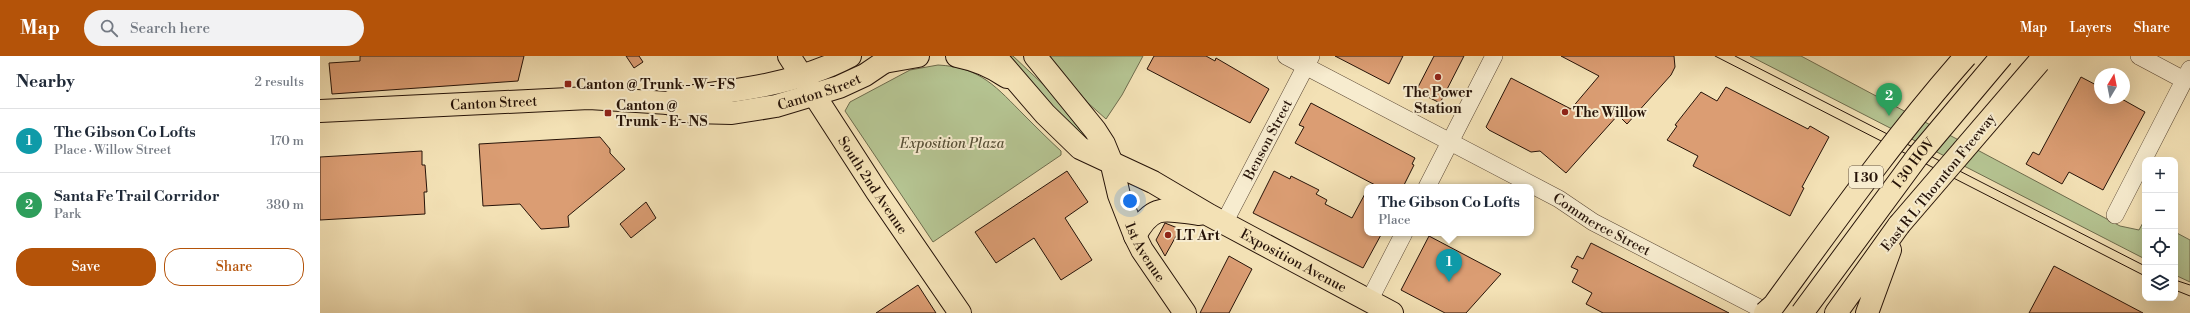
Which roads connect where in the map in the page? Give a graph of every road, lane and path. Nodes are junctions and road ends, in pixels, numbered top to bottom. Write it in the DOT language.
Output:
graph roads {
  1 [pos="789,56"];
  2 [pos="850,56"];
  3 [pos="918,56"];
  4 [pos="957,56"];
  5 [pos="995,56"];
  6 [pos="1286,56"];
  7 [pos="1494,56"];
  8 [pos="1966,56"];
  9 [pos="2002,56"];
  10 [pos="2016,56"];
  11 [pos="2045,56"];
  12 [pos="2139,56"];
  13 [pos="889,59"];
  14 [pos="1039,60"];
  15 [pos="1308,61"];
  16 [pos="2187,75"];
  17 [pos="802,76"];
  18 [pos="1020,86"];
  19 [pos="815,95"];
  20 [pos="668,103"];
  21 [pos="320,112"];
  22 [pos="1450,142"];
  23 [pos="1111,161"];
  24 [pos="1429,184"];
  25 [pos="1530,184"];
  26 [pos="1534,186"];
  27 [pos="2115,215"];
  28 [pos="1216,219"];
  29 [pos="1900,225"];
  30 [pos="1135,236"];
  31 [pos="1402,236"];
  32 [pos="1369,301"];
  33 [pos="1769,311"];
  34 [pos="960,313"];
  35 [pos="1186,313"];
  36 [pos="1392,313"];
  37 [pos="1802,313"];
  38 [pos="1816,313"];
  39 [pos="1836,313"];
  40 [pos="1868,313"];
  1 -- 17 [label="main road, South 2nd Avenue"];
  2 -- 17 [label="main road, Canton Street"];
  3 -- 13 [label="main road"];
  4 -- 18 [label="main road"];
  5 -- 18 [label="main road, Exposition Avenue"];
  6 -- 15 [label="street, Commerce Street"];
  7 -- 22 [label="street"];
  8 -- 33 [label="main road, I 30, bridge"];
  9 -- 37 [label="main road, I 30 HOV, bridge"];
  10 -- 38 [label="main road, I 30 HOV"];
  11 -- 29 [label="main road, East R L Thornton Freeway, bridge"];
  12 -- 16 [label="street"];
  13 -- 19 [label="main road, Canton Street"];
  14 -- 23 [label="main road"];
  15 -- 22 [label="street, Commerce Street"];
  15 -- 28 [label="street, Benson Street"];
  16 -- 27 [label="street"];
  17 -- 19 [label="main road, South 2nd Avenue"];
  17 -- 20 [label="main road, Canton Street"];
  18 -- 23 [label="main road, Exposition Avenue"];
  19 -- 20 [label="main road, Canton Street"];
  19 -- 34 [label="main road, South 2nd Avenue"];
  20 -- 21 [label="main road, Canton Street"];
  22 -- 24 [label="street"];
  22 -- 25 [label="street, Commerce Street"];
  23 -- 28 [label="main road, Exposition Avenue"];
  23 -- 30 [label="main road, 1st Avenue"];
  26 -- 33 [label="street, Commerce Street"];
  28 -- 30 [label="main road"];
  28 -- 32 [label="main road, Exposition Avenue"];
  29 -- 39 [label="main road, East R L Thornton Freeway"];
  29 -- 40 [label="main road"];
  30 -- 35 [label="main road, 1st Avenue"];
  31 -- 32 [label="street"];
  32 -- 36 [label="main road, Exposition Avenue"];
}
